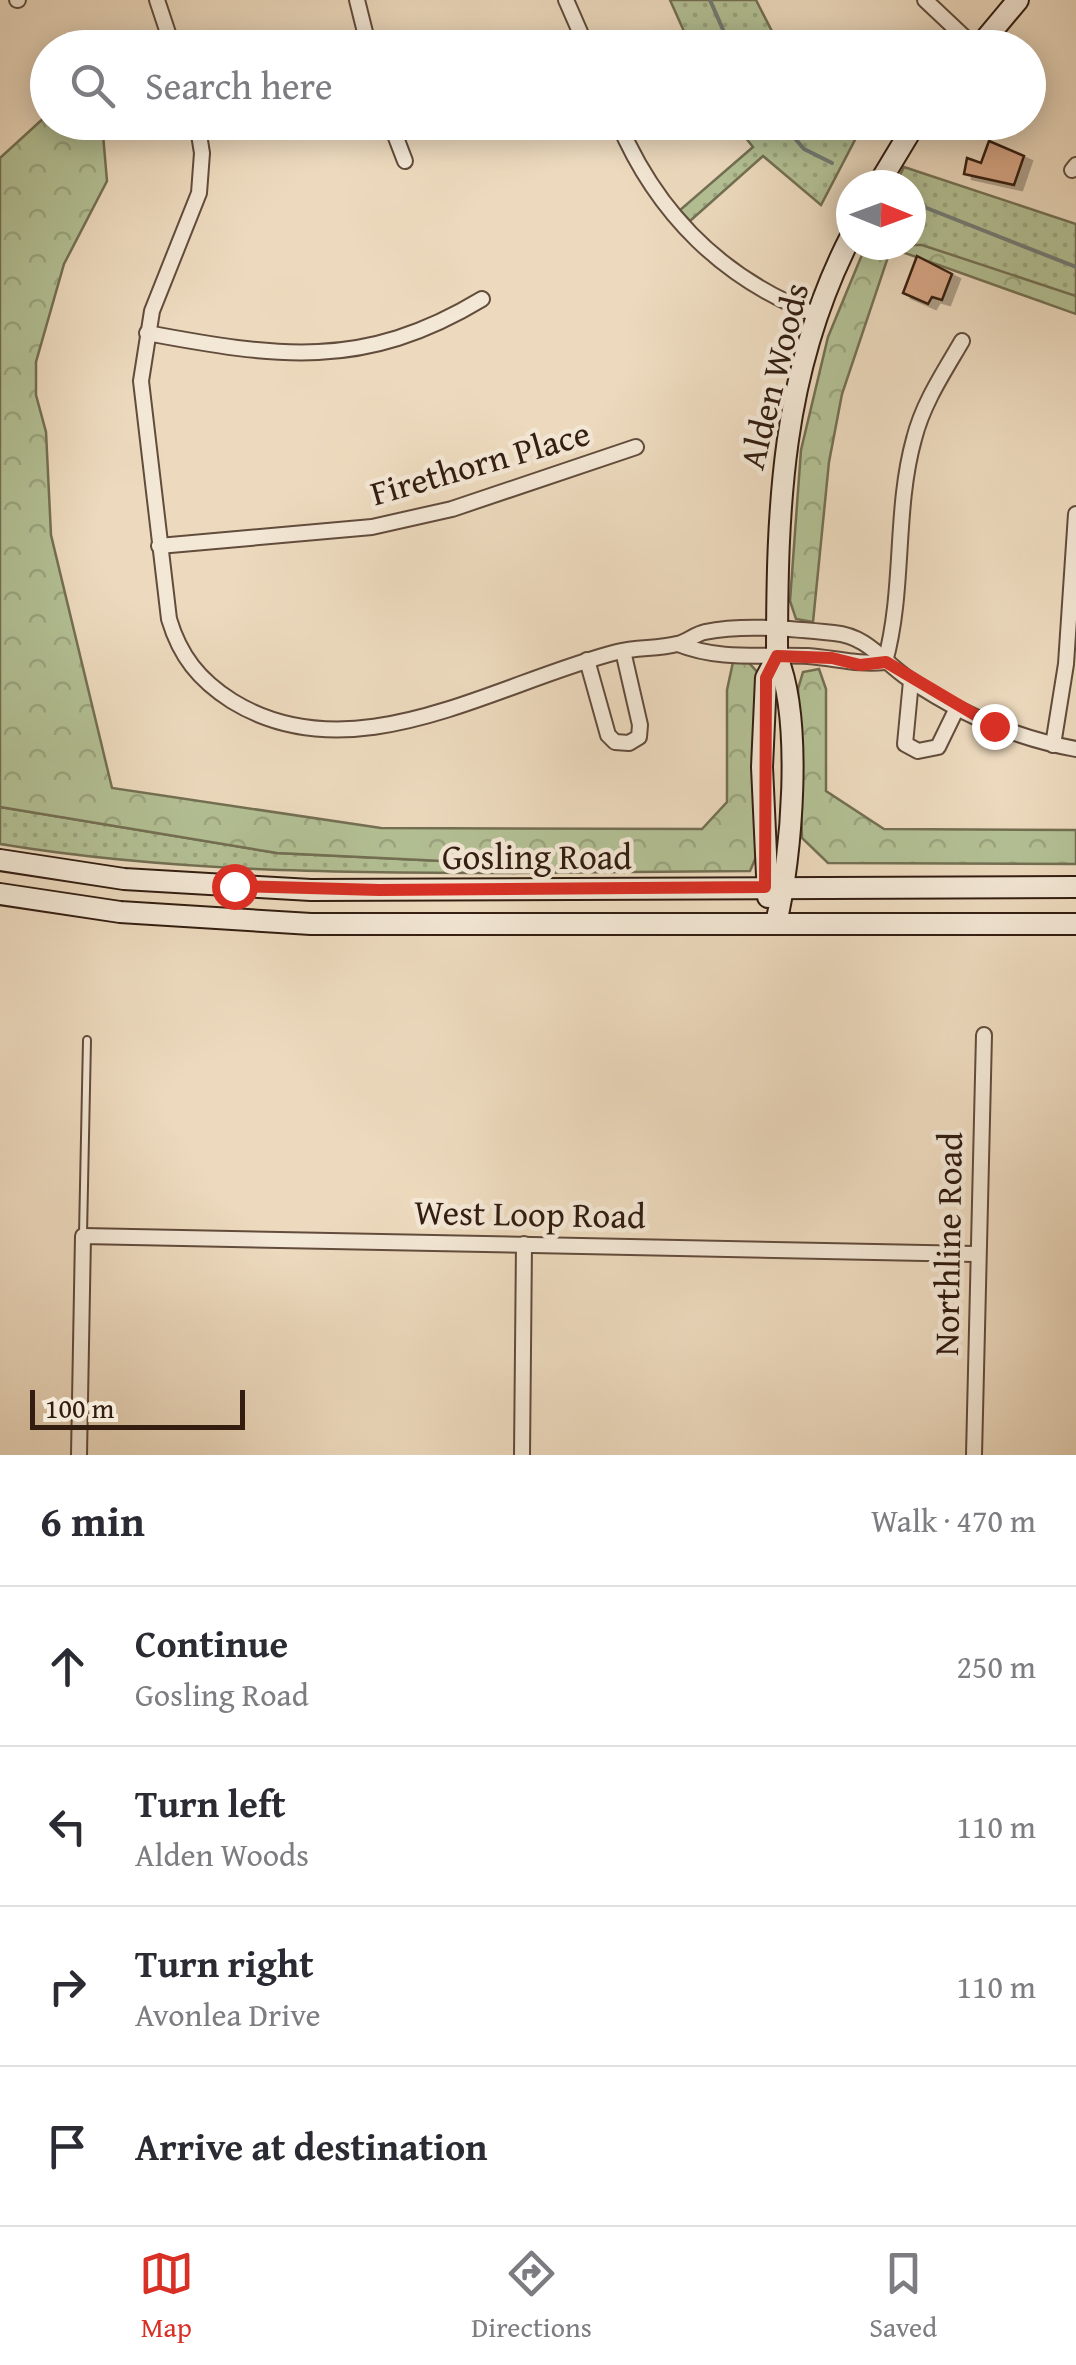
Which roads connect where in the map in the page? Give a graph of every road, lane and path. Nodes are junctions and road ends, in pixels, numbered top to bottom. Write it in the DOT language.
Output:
graph roads {
  1 [pos="157,0"];
  2 [pos="357,0"];
  3 [pos="566,0"];
  4 [pos="925,0"];
  5 [pos="1018,0"];
  6 [pos="167,30"];
  7 [pos="364,30"];
  8 [pos="578,30"];
  9 [pos="958,30"];
  10 [pos="992,30"];
  11 [pos="200,140"];
  12 [pos="397,140"];
  13 [pos="627,140"];
  14 [pos="905,140"];
  15 [pos="405,161"];
  16 [pos="887,170"];
  17 [pos="841,260"];
  18 [pos="482,299"];
  19 [pos="817,315"];
  20 [pos="146,333"];
  21 [pos="962,341"];
  22 [pos="636,447"];
  23 [pos="1076,514"];
  24 [pos="159,546"];
  25 [pos="777,631"];
  26 [pos="678,644"];
  27 [pos="622,651"];
  28 [pos="777,656"];
  29 [pos="587,660"];
  30 [pos="886,662"];
  31 [pos="911,680"];
  32 [pos="957,708"];
  33 [pos="1053,745"];
  34 [pos="1076,749"];
  35 [pos="0,860"];
  36 [pos="775,887"];
  37 [pos="1076,888"];
  38 [pos="0,894"];
  39 [pos="776,923"];
  40 [pos="1076,924"];
  41 [pos="984,1034"];
  42 [pos="87,1040"];
  43 [pos="83,1236"];
  44 [pos="524,1244"];
  45 [pos="975,1254"];
  46 [pos="79,1455"];
  47 [pos="522,1455"];
  48 [pos="974,1455"];
  1 -- 6 [label="street"];
  2 -- 7 [label="street"];
  3 -- 8 [label="street"];
  4 -- 9 [label="street"];
  5 -- 10 [label="main road"];
  11 -- 20 [label="street"];
  12 -- 15 [label="street"];
  13 -- 19 [label="street"];
  14 -- 16 [label="main road"];
  17 -- 19 [label="main road, Alden Woods"];
  18 -- 20 [label="street"];
  19 -- 25 [label="main road, Alden Woods"];
  20 -- 24 [label="street"];
  21 -- 30 [label="street"];
  22 -- 24 [label="street, Firethorn Place"];
  23 -- 33 [label="street"];
  24 -- 29 [label="street"];
  25 -- 26 [label="street"];
  25 -- 28 [label="main road, Alden Woods"];
  25 -- 30 [label="street"];
  26 -- 27 [label="street"];
  26 -- 28 [label="street"];
  27 -- 29 [label="street"];
  27 -- 29 [label="street"];
  28 -- 30 [label="street"];
  28 -- 36 [label="main road, Alden Woods"];
  30 -- 31 [label="street"];
  31 -- 32 [label="street"];
  31 -- 32 [label="street"];
  32 -- 33 [label="street"];
  33 -- 34 [label="street"];
  35 -- 36 [label="main road, Gosling Road"];
  36 -- 37 [label="main road, Gosling Road"];
  36 -- 39 [label="main road, Alden Woods"];
  38 -- 39 [label="main road, Gosling Road"];
  39 -- 40 [label="main road, Gosling Road"];
  41 -- 45 [label="street, Northline Road"];
  42 -- 43 [label="lane"];
  43 -- 44 [label="street, West Loop Road"];
  43 -- 46 [label="street"];
  44 -- 45 [label="street, West Loop Road"];
  44 -- 47 [label="street"];
  45 -- 48 [label="street, Northline Road"];
}
